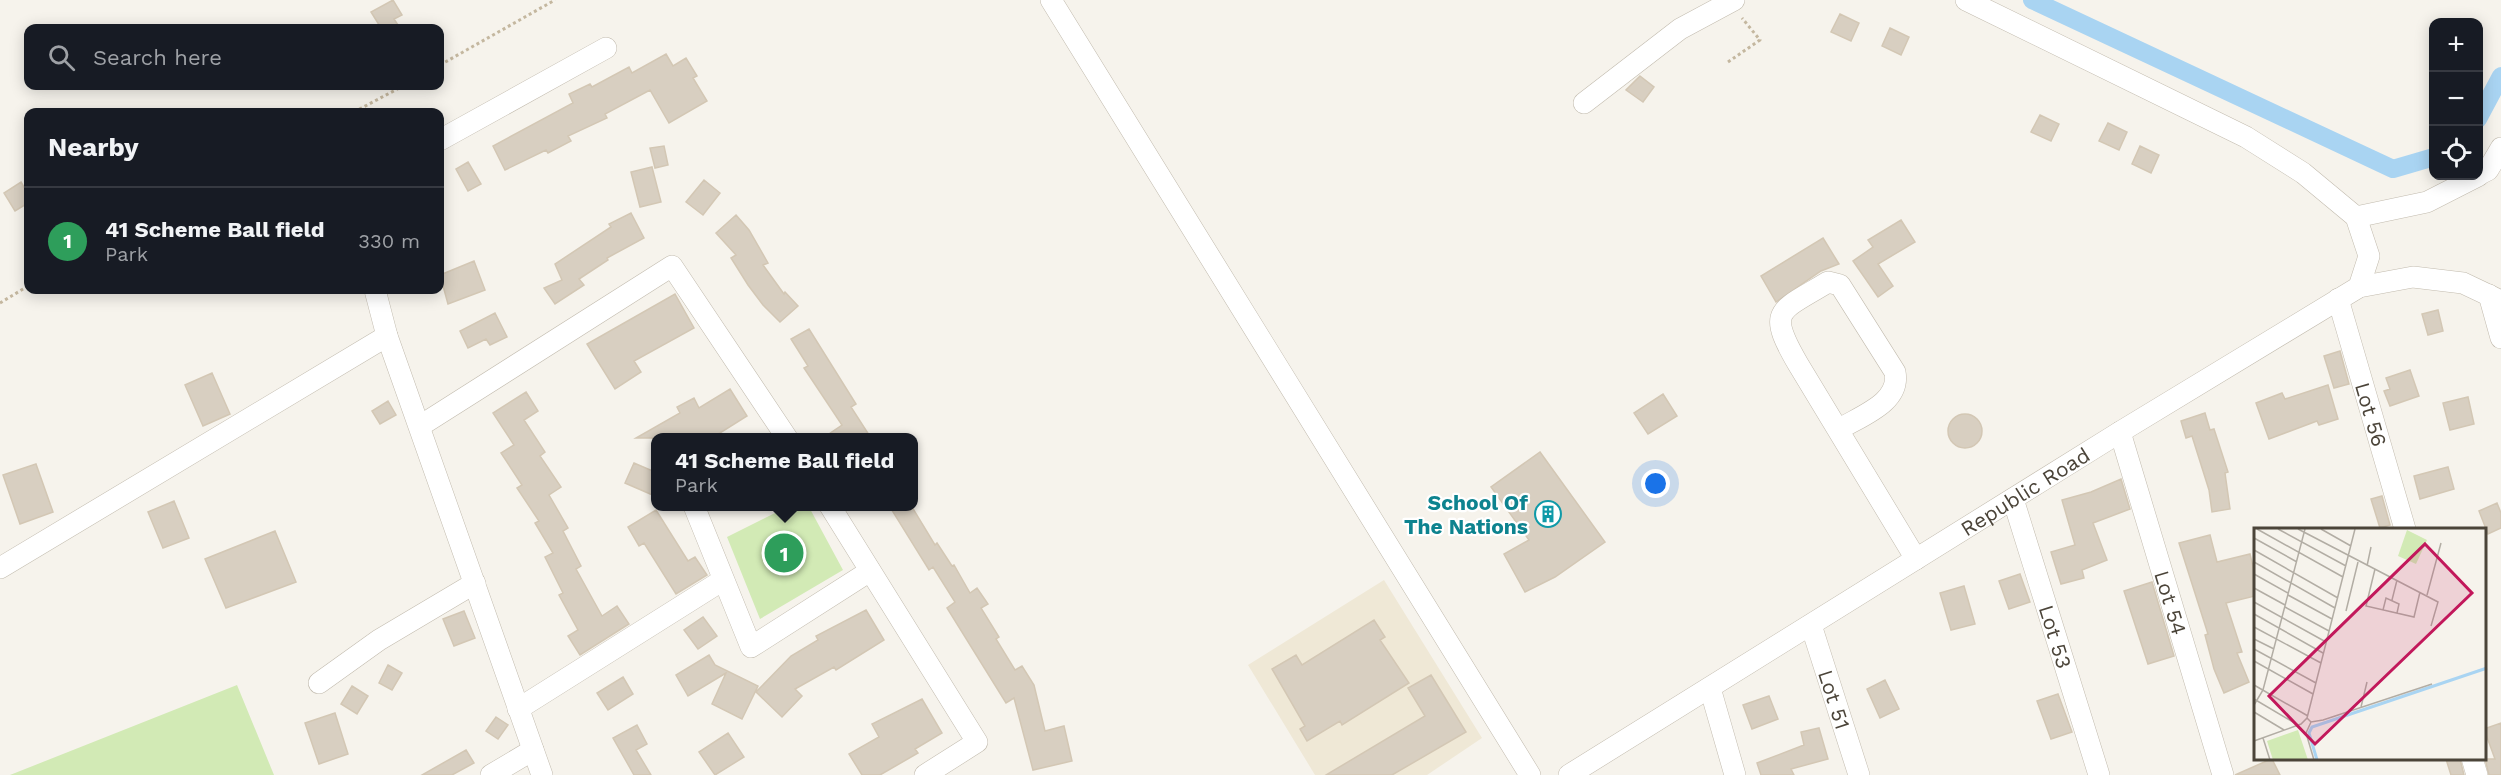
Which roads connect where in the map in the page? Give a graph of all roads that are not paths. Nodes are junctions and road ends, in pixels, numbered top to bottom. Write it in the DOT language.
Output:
graph roads {
  1 [pos="1051,0"];
  2 [pos="1966,0"];
  3 [pos="1732,1"];
  4 [pos="606,48"];
  5 [pos="1584,104"];
  6 [pos="444,138"];
  7 [pos="2501,148"];
  8 [pos="2483,172"];
  9 [pos="2469,180"];
  10 [pos="2356,217"];
  11 [pos="2359,287"];
  12 [pos="376,294"];
  13 [pos="2338,298"];
  14 [pos="2495,298"];
  15 [pos="387,336"];
  16 [pos="2501,338"];
  17 [pos="420,426"];
  18 [pos="1838,430"];
  19 [pos="2120,432"];
  20 [pos="777,433"];
  21 [pos="2013,499"];
  22 [pos="696,511"];
  23 [pos="832,511"];
  24 [pos="2405,528"];
  25 [pos="1916,559"];
  26 [pos="0,568"];
  27 [pos="870,571"];
  28 [pos="723,580"];
  29 [pos="475,583"];
  30 [pos="1811,625"];
  31 [pos="319,683"];
  32 [pos="1710,688"];
  33 [pos="518,709"];
  34 [pos="532,750"];
  35 [pos="2472,760"];
  36 [pos="1603,766"];
  37 [pos="491,775"];
  38 [pos="542,775"];
  39 [pos="926,775"];
  40 [pos="1530,775"];
  41 [pos="1569,775"];
  42 [pos="1735,775"];
  43 [pos="1859,775"];
  44 [pos="2099,775"];
  45 [pos="2223,775"];
  46 [pos="2477,775"];
  1 -- 40 [label="street"];
  2 -- 10 [label="street"];
  3 -- 5 [label="street"];
  4 -- 6 [label="street"];
  7 -- 8 [label="street"];
  9 -- 10 [label="street"];
  10 -- 11 [label="street"];
  11 -- 13 [label="street, Republic Road"];
  11 -- 14 [label="street, Republic Road"];
  12 -- 15 [label="street"];
  13 -- 19 [label="street, Republic Road"];
  13 -- 24 [label="street, Lot 56"];
  14 -- 16 [label="street"];
  15 -- 17 [label="street"];
  15 -- 26 [label="street"];
  17 -- 20 [label="street"];
  17 -- 29 [label="street"];
  18 -- 18 [label="street"];
  18 -- 25 [label="street"];
  19 -- 21 [label="street, Republic Road"];
  19 -- 45 [label="street, Lot 54"];
  21 -- 25 [label="street, Republic Road"];
  21 -- 44 [label="street, Lot 53"];
  22 -- 28 [label="street"];
  23 -- 27 [label="street"];
  25 -- 30 [label="street, Republic Road"];
  27 -- 28 [label="street"];
  27 -- 39 [label="street"];
  28 -- 33 [label="street"];
  29 -- 31 [label="street"];
  29 -- 33 [label="street"];
  30 -- 32 [label="street, Republic Road"];
  30 -- 43 [label="street, Lot 51"];
  32 -- 36 [label="street, Republic Road"];
  32 -- 42 [label="street"];
  33 -- 34 [label="street"];
  34 -- 37 [label="street"];
  34 -- 38 [label="street"];
  35 -- 46 [label="street"];
  36 -- 41 [label="street, Republic Road"];
}
